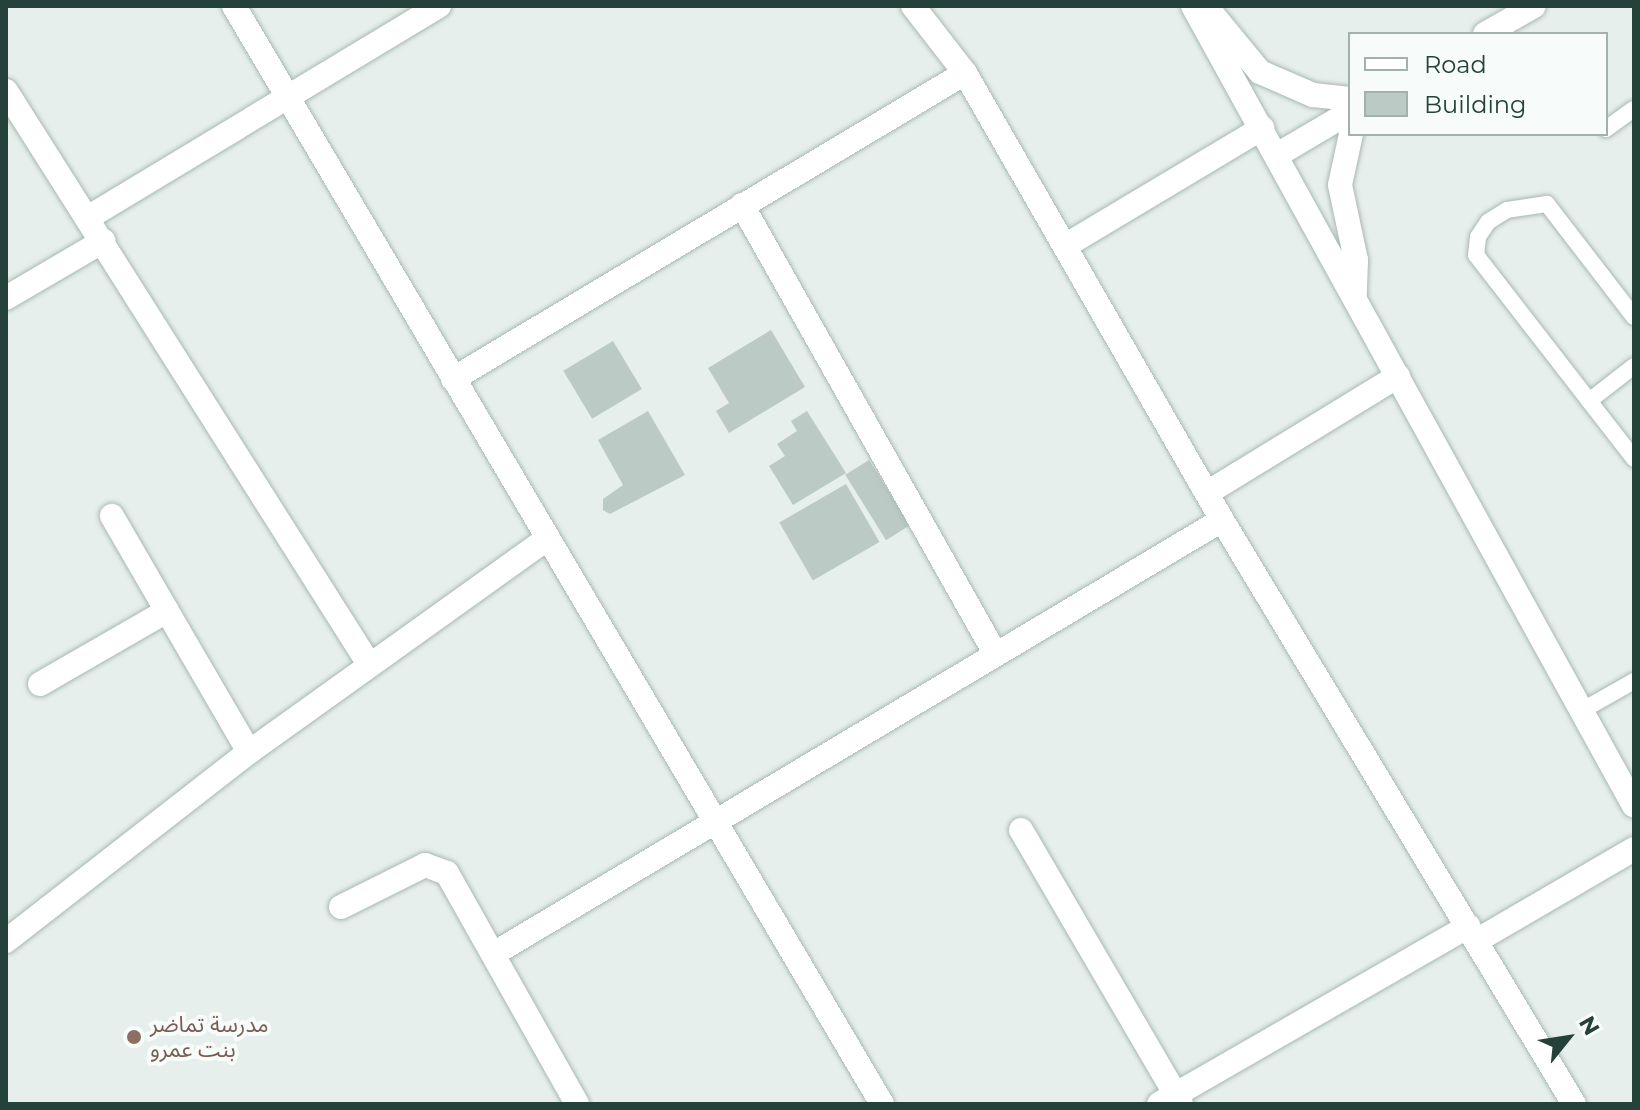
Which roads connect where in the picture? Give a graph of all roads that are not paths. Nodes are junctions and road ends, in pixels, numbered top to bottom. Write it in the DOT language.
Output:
graph roads {
  1 [pos="234,6"];
  2 [pos="439,6"];
  3 [pos="913,6"];
  4 [pos="1193,6"];
  5 [pos="1205,6"];
  6 [pos="1534,6"];
  7 [pos="1511,28"];
  8 [pos="965,73"];
  9 [pos="6,91"];
  10 [pos="290,99"];
  11 [pos="1348,99"];
  12 [pos="1634,109"];
  13 [pos="1348,113"];
  14 [pos="1262,128"];
  15 [pos="1608,128"];
  16 [pos="1351,136"];
  17 [pos="1277,155"];
  18 [pos="742,205"];
  19 [pos="89,217"];
  20 [pos="103,241"];
  21 [pos="1065,246"];
  22 [pos="1355,297"];
  23 [pos="6,298"];
  24 [pos="1634,317"];
  25 [pos="1634,366"];
  26 [pos="1398,376"];
  27 [pos="453,379"];
  28 [pos="1589,401"];
  29 [pos="1634,459"];
  30 [pos="1207,493"];
  31 [pos="112,516"];
  32 [pos="1222,520"];
  33 [pos="547,539"];
  34 [pos="167,611"];
  35 [pos="995,653"];
  36 [pos="369,664"];
  37 [pos="1634,681"];
  38 [pos="40,684"];
  39 [pos="1581,711"];
  40 [pos="249,752"];
  41 [pos="1634,806"];
  42 [pos="716,824"];
  43 [pos="1021,830"];
  44 [pos="1634,849"];
  45 [pos="341,907"];
  46 [pos="1472,933"];
  47 [pos="6,941"];
  48 [pos="495,953"];
  49 [pos="1172,1101"];
  50 [pos="575,1103"];
  51 [pos="882,1104"];
  52 [pos="1574,1104"];
  1 -- 10 [label="street"];
  2 -- 10 [label="street"];
  3 -- 8 [label="street"];
  4 -- 14 [label="street"];
  5 -- 11 [label="street"];
  6 -- 7 [label="street"];
  8 -- 18 [label="street"];
  8 -- 21 [label="street"];
  9 -- 19 [label="street"];
  10 -- 19 [label="street"];
  10 -- 27 [label="street"];
  12 -- 15 [label="lane"];
  13 -- 17 [label="street"];
  14 -- 17 [label="street"];
  14 -- 21 [label="street"];
  16 -- 22 [label="street"];
  17 -- 22 [label="street"];
  18 -- 27 [label="street"];
  18 -- 35 [label="street"];
  19 -- 20 [label="street"];
  20 -- 23 [label="street"];
  20 -- 36 [label="street"];
  21 -- 30 [label="street"];
  22 -- 26 [label="street"];
  24 -- 28 [label="lane"];
  25 -- 28 [label="lane"];
  26 -- 30 [label="street"];
  26 -- 39 [label="street"];
  27 -- 33 [label="street"];
  28 -- 29 [label="lane"];
  30 -- 32 [label="street"];
  31 -- 34 [label="street"];
  32 -- 35 [label="street"];
  32 -- 46 [label="street"];
  33 -- 36 [label="street"];
  33 -- 42 [label="street"];
  34 -- 38 [label="street"];
  34 -- 40 [label="street"];
  35 -- 42 [label="street"];
  36 -- 40 [label="street"];
  37 -- 39 [label="lane"];
  39 -- 41 [label="street"];
  40 -- 47 [label="street"];
  42 -- 48 [label="street"];
  42 -- 51 [label="street"];
  43 -- 49 [label="street"];
  44 -- 46 [label="street"];
  45 -- 48 [label="street"];
  46 -- 49 [label="street"];
  46 -- 52 [label="street"];
  48 -- 50 [label="street"];
}
